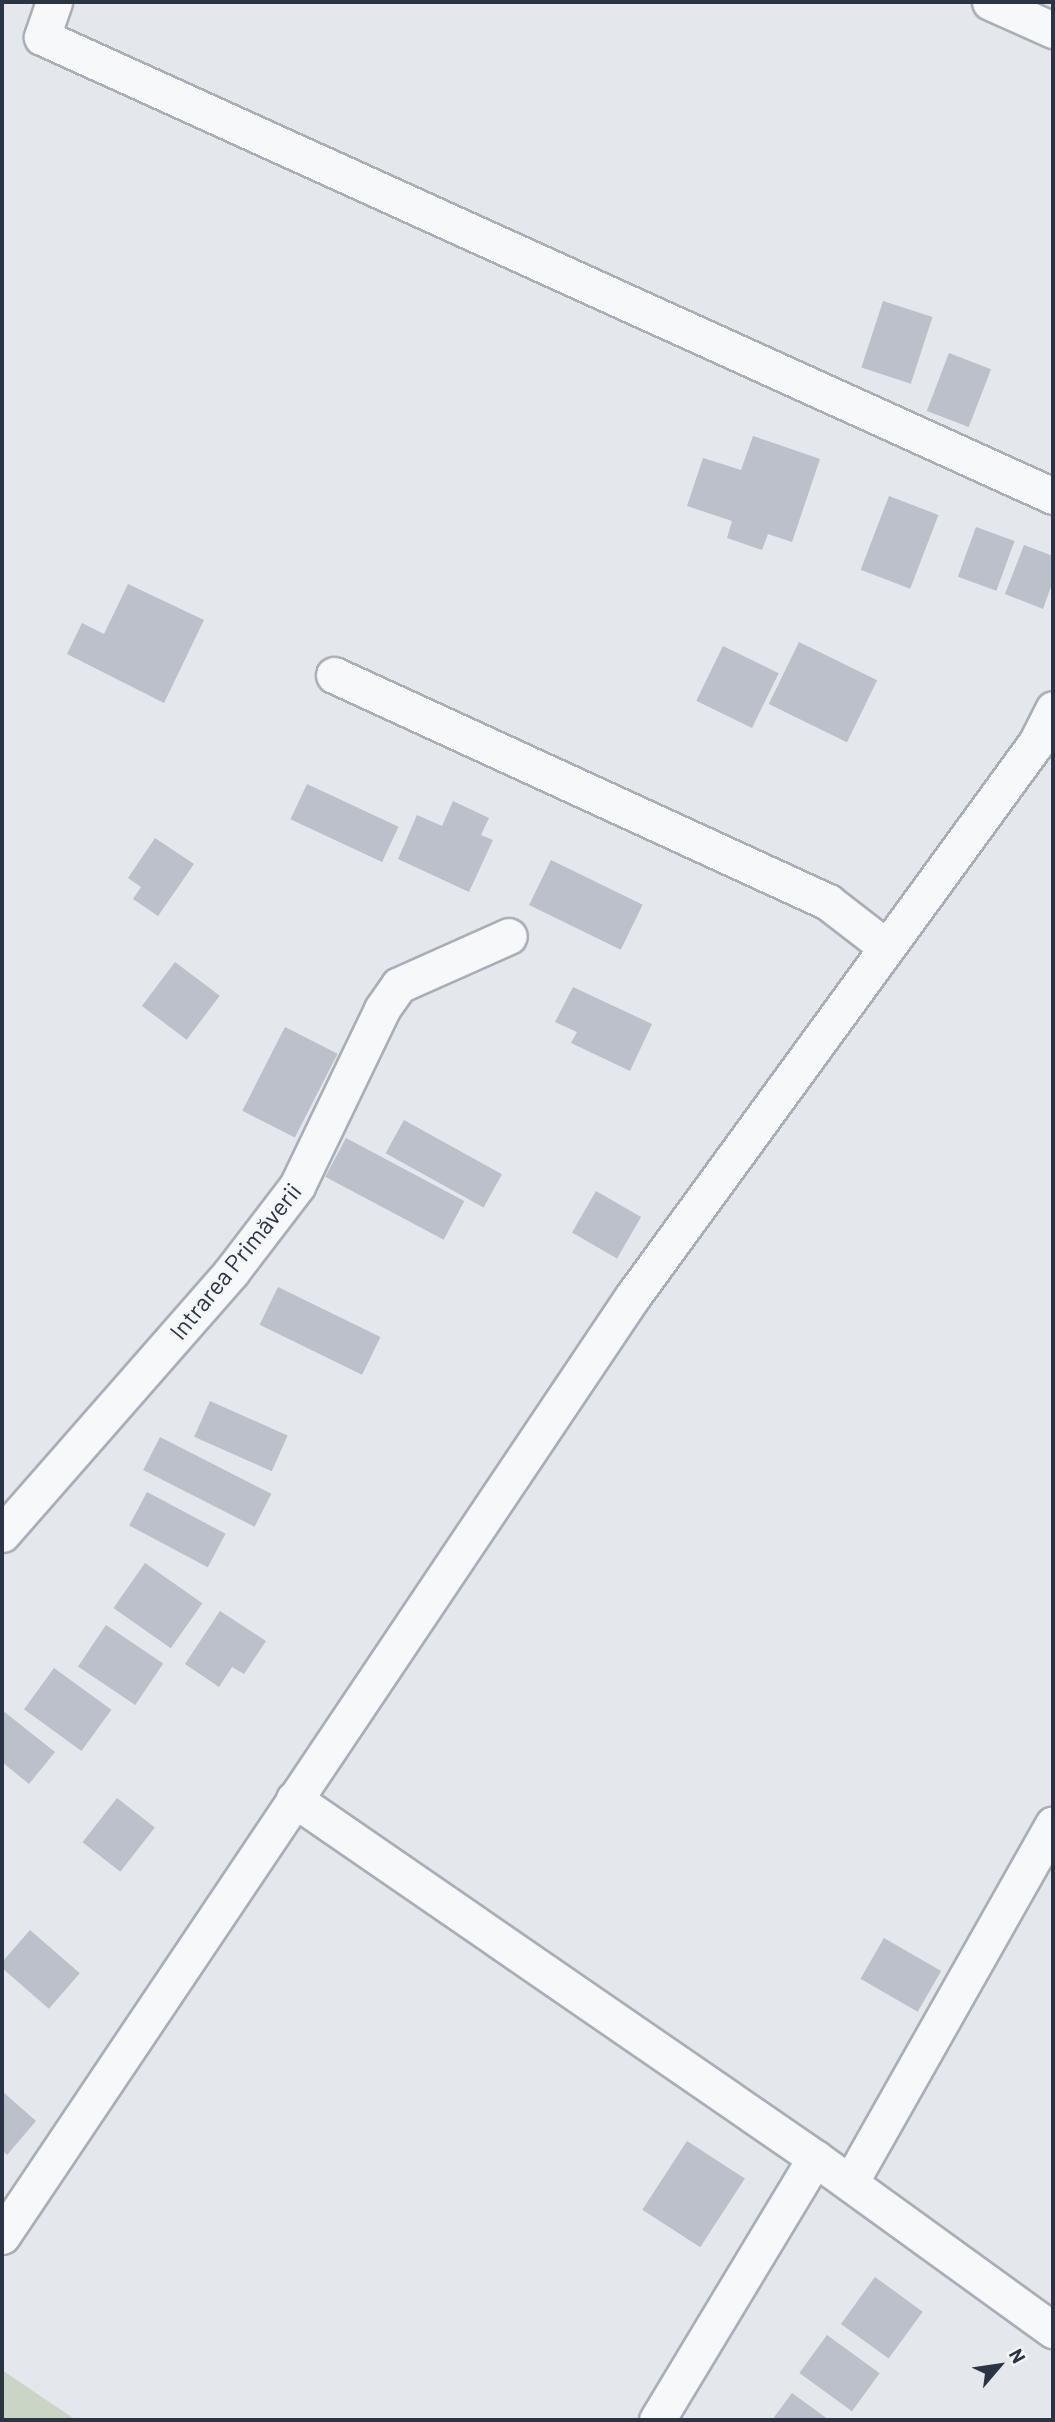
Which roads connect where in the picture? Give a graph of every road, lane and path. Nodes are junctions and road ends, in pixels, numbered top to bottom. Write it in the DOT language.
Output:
graph roads {
  1 [pos="54,2"];
  2 [pos="990,2"];
  3 [pos="1053,30"];
  4 [pos="1053,496"];
  5 [pos="334,675"];
  6 [pos="1053,709"];
  7 [pos="509,936"];
  8 [pos="885,946"];
  9 [pos="2,1534"];
  10 [pos="294,1799"];
  11 [pos="1053,1824"];
  12 [pos="815,2158"];
  13 [pos="850,2183"];
  14 [pos="2,2236"];
  15 [pos="1053,2330"];
  16 [pos="657,2420"];
  1 -- 4 [label="street"];
  2 -- 3 [label="street"];
  5 -- 8 [label="street"];
  6 -- 8 [label="street"];
  7 -- 9 [label="street, Intrarea Primăverii"];
  8 -- 10 [label="street"];
  10 -- 12 [label="street"];
  10 -- 14 [label="street"];
  11 -- 13 [label="street"];
  12 -- 13 [label="street"];
  12 -- 16 [label="street"];
  13 -- 15 [label="street"];
}
